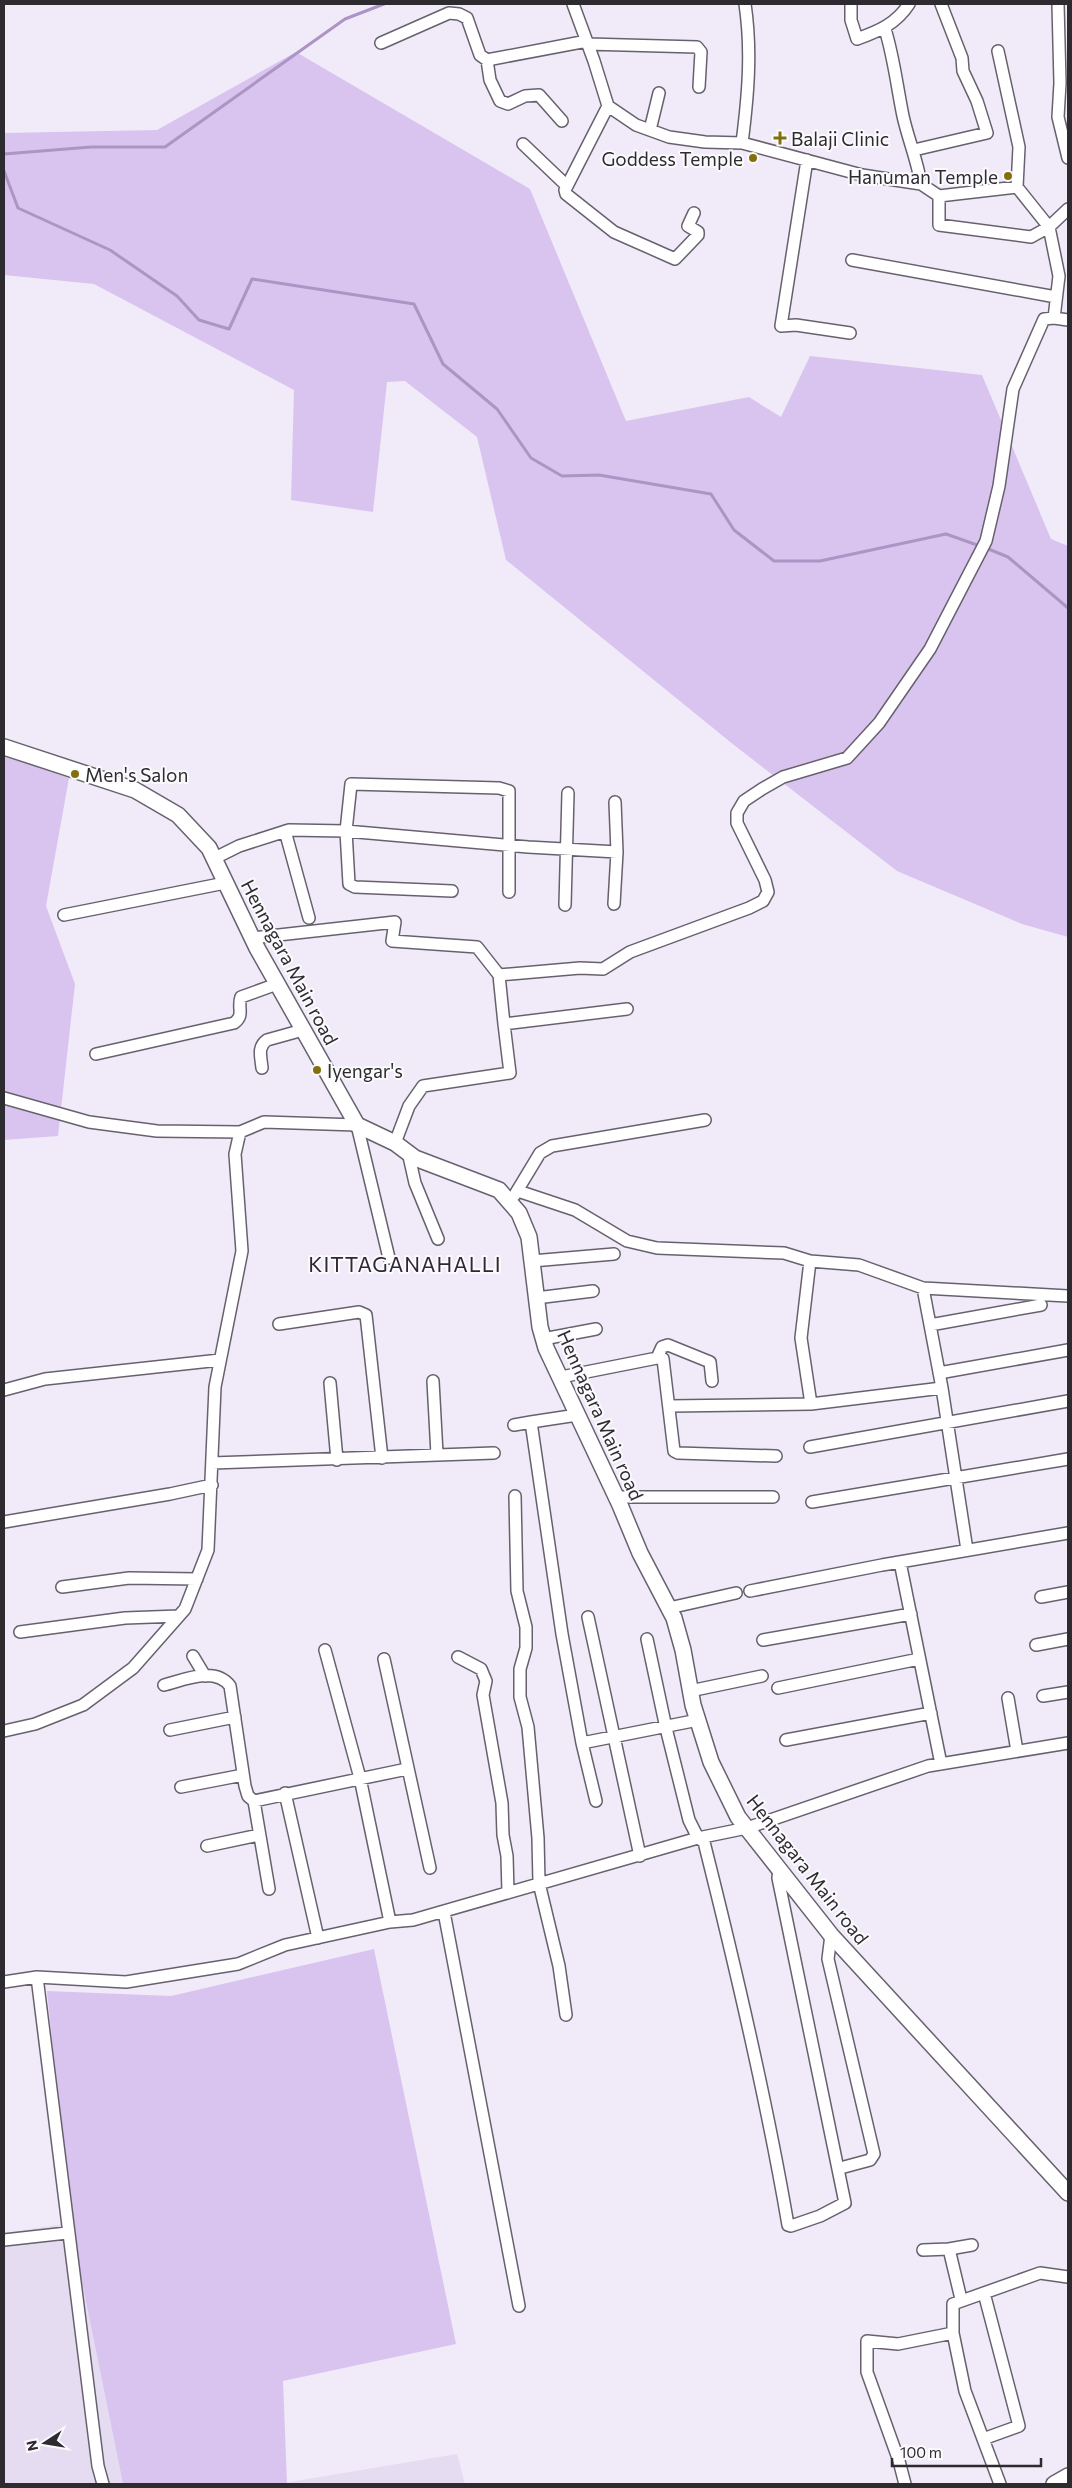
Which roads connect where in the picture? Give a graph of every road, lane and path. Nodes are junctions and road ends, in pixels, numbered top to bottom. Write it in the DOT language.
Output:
graph roads {
  1 [pos="573,4"];
  2 [pos="744,4"];
  3 [pos="851,4"];
  4 [pos="909,4"];
  5 [pos="941,4"];
  6 [pos="1058,4"];
  7 [pos="885,29"];
  8 [pos="587,42"];
  9 [pos="381,43"];
  10 [pos="998,51"];
  11 [pos="487,60"];
  12 [pos="699,87"];
  13 [pos="659,93"];
  14 [pos="608,106"];
  15 [pos="562,121"];
  16 [pos="650,130"];
  17 [pos="742,143"];
  18 [pos="523,144"];
  19 [pos="914,150"];
  20 [pos="1068,158"];
  21 [pos="807,160"];
  22 [pos="921,184"];
  23 [pos="567,186"];
  24 [pos="1017,186"];
  25 [pos="939,196"];
  26 [pos="1068,209"];
  27 [pos="694,213"];
  28 [pos="1049,227"];
  29 [pos="852,260"];
  30 [pos="1056,297"];
  31 [pos="1054,318"];
  32 [pos="1068,320"];
  33 [pos="850,333"];
  34 [pos="4,747"];
  35 [pos="568,793"];
  36 [pos="615,802"];
  37 [pos="285,831"];
  38 [pos="346,831"];
  39 [pos="510,844"];
  40 [pos="565,849"];
  41 [pos="617,852"];
  42 [pos="213,859"];
  43 [pos="225,883"];
  44 [pos="452,890"];
  45 [pos="508,892"];
  46 [pos="614,904"];
  47 [pos="564,905"];
  48 [pos="64,915"];
  49 [pos="309,918"];
  50 [pos="252,938"];
  51 [pos="499,975"];
  52 [pos="277,984"];
  53 [pos="627,1009"];
  54 [pos="504,1024"];
  55 [pos="303,1030"];
  56 [pos="96,1054"];
  57 [pos="262,1068"];
  58 [pos="4,1098"];
  59 [pos="705,1120"];
  60 [pos="357,1125"];
  61 [pos="240,1132"];
  62 [pos="401,1148"];
  63 [pos="514,1196"];
  64 [pos="438,1239"];
  65 [pos="614,1254"];
  66 [pos="389,1258"];
  67 [pos="532,1261"];
  68 [pos="810,1261"];
  69 [pos="923,1288"];
  70 [pos="593,1291"];
  71 [pos="1068,1296"];
  72 [pos="536,1298"];
  73 [pos="1041,1306"];
  74 [pos="279,1324"];
  75 [pos="930,1325"];
  76 [pos="596,1329"];
  77 [pos="543,1339"];
  78 [pos="1068,1350"];
  79 [pos="657,1358"];
  80 [pos="220,1360"];
  81 [pos="939,1374"];
  82 [pos="561,1377"];
  83 [pos="433,1381"];
  84 [pos="712,1381"];
  85 [pos="330,1383"];
  86 [pos="942,1388"];
  87 [pos="4,1390"];
  88 [pos="1068,1401"];
  89 [pos="811,1404"];
  90 [pos="670,1406"];
  91 [pos="577,1415"];
  92 [pos="531,1422"];
  93 [pos="946,1423"];
  94 [pos="514,1425"];
  95 [pos="810,1446"];
  96 [pos="494,1453"];
  97 [pos="437,1454"];
  98 [pos="776,1456"];
  99 [pos="382,1458"];
  100 [pos="1068,1459"];
  101 [pos="337,1460"];
  102 [pos="212,1463"];
  103 [pos="956,1478"];
  104 [pos="212,1485"];
  105 [pos="515,1496"];
  106 [pos="617,1497"];
  107 [pos="773,1497"];
  108 [pos="812,1502"];
  109 [pos="4,1522"];
  110 [pos="1068,1533"];
  111 [pos="967,1550"];
  112 [pos="900,1562"];
  113 [pos="197,1579"];
  114 [pos="62,1587"];
  115 [pos="750,1591"];
  116 [pos="1068,1592"];
  117 [pos="736,1593"];
  118 [pos="1041,1597"];
  119 [pos="669,1608"];
  120 [pos="911,1614"];
  121 [pos="179,1616"];
  122 [pos="588,1617"];
  123 [pos="20,1632"];
  124 [pos="647,1639"];
  125 [pos="1068,1639"];
  126 [pos="763,1640"];
  127 [pos="1036,1645"];
  128 [pos="325,1650"];
  129 [pos="193,1656"];
  130 [pos="458,1657"];
  131 [pos="384,1660"];
  132 [pos="919,1660"];
  133 [pos="205,1676"];
  134 [pos="762,1676"];
  135 [pos="164,1685"];
  136 [pos="778,1688"];
  137 [pos="690,1691"];
  138 [pos="1068,1692"];
  139 [pos="1043,1696"];
  140 [pos="1008,1698"];
  141 [pos="931,1713"];
  142 [pos="236,1717"];
  143 [pos="698,1720"];
  144 [pos="666,1728"];
  145 [pos="170,1730"];
  146 [pos="4,1731"];
  147 [pos="614,1738"];
  148 [pos="786,1740"];
  149 [pos="582,1743"];
  150 [pos="1068,1743"];
  151 [pos="1017,1751"];
  152 [pos="941,1764"];
  153 [pos="408,1769"];
  154 [pos="243,1775"];
  155 [pos="360,1778"];
  156 [pos="181,1787"];
  157 [pos="284,1793"];
  158 [pos="254,1801"];
  159 [pos="596,1801"];
  160 [pos="747,1828"];
  161 [pos="259,1835"];
  162 [pos="698,1838"];
  163 [pos="207,1846"];
  164 [pos="640,1856"];
  165 [pos="430,1868"];
  166 [pos="779,1869"];
  167 [pos="539,1883"];
  168 [pos="269,1889"];
  169 [pos="508,1893"];
  170 [pos="444,1912"];
  171 [pos="390,1922"];
  172 [pos="831,1935"];
  173 [pos="318,1938"];
  174 [pos="37,1977"];
  175 [pos="4,1982"];
  176 [pos="566,2016"];
  177 [pos="844,2166"];
  178 [pos="1068,2193"];
  179 [pos="68,2233"];
  180 [pos="4,2240"];
  181 [pos="972,2245"];
  182 [pos="949,2249"];
  183 [pos="923,2250"];
  184 [pos="1068,2277"];
  185 [pos="984,2293"];
  186 [pos="961,2299"];
  187 [pos="519,2306"];
  188 [pos="953,2333"];
  189 [pos="983,2439"];
  190 [pos="1068,2476"];
  191 [pos="103,2484"];
  192 [pos="905,2484"];
  193 [pos="1000,2484"];
  194 [pos="1054,2484"];
  1 -- 8 [label="street"];
  2 -- 17 [label="street"];
  3 -- 7 [label="street"];
  4 -- 7 [label="street"];
  5 -- 19 [label="street"];
  6 -- 20 [label="street"];
  7 -- 19 [label="street"];
  8 -- 11 [label="street"];
  8 -- 12 [label="street"];
  8 -- 14 [label="street"];
  9 -- 11 [label="street"];
  10 -- 24 [label="street"];
  11 -- 15 [label="street"];
  13 -- 16 [label="street"];
  14 -- 16 [label="street"];
  14 -- 23 [label="street"];
  16 -- 17 [label="street"];
  17 -- 21 [label="street"];
  18 -- 23 [label="street"];
  19 -- 22 [label="street"];
  21 -- 22 [label="street"];
  21 -- 33 [label="street"];
  22 -- 25 [label="street"];
  23 -- 27 [label="street"];
  24 -- 25 [label="street"];
  24 -- 28 [label="street"];
  25 -- 28 [label="street"];
  26 -- 28 [label="street"];
  28 -- 30 [label="street"];
  29 -- 30 [label="street"];
  30 -- 31 [label="street"];
  31 -- 32 [label="street"];
  31 -- 51 [label="street"];
  34 -- 42 [label="street, Hennagara Main road"];
  35 -- 40 [label="street"];
  36 -- 41 [label="street"];
  37 -- 38 [label="street"];
  37 -- 42 [label="street"];
  37 -- 49 [label="street"];
  38 -- 39 [label="street"];
  38 -- 39 [label="street"];
  38 -- 44 [label="street"];
  39 -- 40 [label="street"];
  39 -- 45 [label="street"];
  40 -- 41 [label="street"];
  40 -- 47 [label="street"];
  41 -- 46 [label="street"];
  42 -- 43 [label="street, Hennagara Main road"];
  43 -- 48 [label="street"];
  43 -- 50 [label="street, Hennagara Main road"];
  50 -- 51 [label="street"];
  50 -- 52 [label="street, Hennagara Main road"];
  51 -- 54 [label="street"];
  52 -- 55 [label="street, Hennagara Main road"];
  52 -- 56 [label="street"];
  53 -- 54 [label="street"];
  54 -- 62 [label="street"];
  55 -- 57 [label="street"];
  55 -- 60 [label="street, Hennagara Main road"];
  58 -- 61 [label="street"];
  59 -- 63 [label="street"];
  60 -- 61 [label="street"];
  60 -- 62 [label="street, Hennagara Main road"];
  60 -- 66 [label="street"];
  61 -- 80 [label="street"];
  62 -- 63 [label="street, Hennagara Main road"];
  62 -- 64 [label="street"];
  63 -- 67 [label="street, Hennagara Main road"];
  63 -- 68 [label="street"];
  65 -- 67 [label="street"];
  67 -- 72 [label="street, Hennagara Main road"];
  68 -- 69 [label="street"];
  68 -- 89 [label="street"];
  69 -- 71 [label="street"];
  69 -- 75 [label="street"];
  70 -- 72 [label="street"];
  72 -- 77 [label="street, Hennagara Main road"];
  73 -- 75 [label="street"];
  74 -- 99 [label="street"];
  75 -- 81 [label="street"];
  76 -- 77 [label="street"];
  77 -- 82 [label="street, Hennagara Main road"];
  78 -- 81 [label="street"];
  79 -- 82 [label="street"];
  79 -- 84 [label="street"];
  79 -- 90 [label="street"];
  80 -- 87 [label="street"];
  80 -- 102 [label="street"];
  81 -- 86 [label="street"];
  82 -- 91 [label="street, Hennagara Main road"];
  83 -- 97 [label="street"];
  85 -- 101 [label="street"];
  86 -- 89 [label="street"];
  86 -- 93 [label="street"];
  88 -- 93 [label="street"];
  89 -- 90 [label="street"];
  90 -- 98 [label="street"];
  91 -- 92 [label="street"];
  91 -- 106 [label="street, Hennagara Main road"];
  92 -- 94 [label="street"];
  92 -- 149 [label="street"];
  93 -- 95 [label="street"];
  93 -- 103 [label="street"];
  96 -- 97 [label="street"];
  97 -- 99 [label="street"];
  99 -- 101 [label="street"];
  100 -- 103 [label="street"];
  101 -- 102 [label="street"];
  102 -- 104 [label="street"];
  103 -- 108 [label="street"];
  103 -- 111 [label="street"];
  104 -- 109 [label="street"];
  104 -- 113 [label="street"];
  105 -- 167 [label="street"];
  106 -- 107 [label="street"];
  106 -- 119 [label="street, Hennagara Main road"];
  110 -- 111 [label="street"];
  111 -- 112 [label="street"];
  112 -- 115 [label="street"];
  112 -- 120 [label="street"];
  113 -- 114 [label="street"];
  113 -- 121 [label="street"];
  116 -- 118 [label="street"];
  117 -- 119 [label="street"];
  119 -- 137 [label="street, Hennagara Main road"];
  120 -- 126 [label="street"];
  120 -- 132 [label="street"];
  121 -- 123 [label="street"];
  121 -- 146 [label="street"];
  122 -- 147 [label="street"];
  124 -- 144 [label="street"];
  125 -- 127 [label="street"];
  128 -- 155 [label="street"];
  129 -- 133 [label="street"];
  130 -- 169 [label="street"];
  131 -- 153 [label="street"];
  132 -- 136 [label="street"];
  132 -- 141 [label="street"];
  133 -- 135 [label="street"];
  133 -- 142 [label="street"];
  134 -- 137 [label="street"];
  137 -- 143 [label="street, Hennagara Main road"];
  138 -- 139 [label="street"];
  140 -- 151 [label="street"];
  141 -- 148 [label="street"];
  141 -- 152 [label="street"];
  142 -- 145 [label="street"];
  142 -- 154 [label="street"];
  143 -- 144 [label="street"];
  143 -- 160 [label="street, Hennagara Main road"];
  144 -- 147 [label="street"];
  144 -- 162 [label="street"];
  147 -- 149 [label="street"];
  147 -- 164 [label="street"];
  149 -- 159 [label="street"];
  150 -- 151 [label="street"];
  151 -- 152 [label="street"];
  152 -- 160 [label="street"];
  153 -- 155 [label="street"];
  153 -- 165 [label="street"];
  154 -- 156 [label="street"];
  154 -- 158 [label="street"];
  155 -- 157 [label="street"];
  155 -- 171 [label="street"];
  157 -- 158 [label="street"];
  157 -- 173 [label="street"];
  158 -- 161 [label="street"];
  160 -- 162 [label="street"];
  160 -- 166 [label="street, Hennagara Main road"];
  161 -- 163 [label="street"];
  161 -- 168 [label="street"];
  162 -- 164 [label="street"];
  162 -- 166 [label="street"];
  164 -- 167 [label="street"];
  166 -- 172 [label="street, Hennagara Main road"];
  167 -- 169 [label="street"];
  167 -- 176 [label="street"];
  169 -- 170 [label="street"];
  170 -- 171 [label="street"];
  170 -- 187 [label="street"];
  171 -- 173 [label="street"];
  172 -- 177 [label="street"];
  172 -- 178 [label="street, Hennagara Main road"];
  173 -- 174 [label="street"];
  174 -- 175 [label="street"];
  174 -- 179 [label="street"];
  179 -- 180 [label="street"];
  179 -- 191 [label="street"];
  181 -- 182 [label="street"];
  182 -- 183 [label="street"];
  182 -- 186 [label="street"];
  184 -- 185 [label="street"];
  185 -- 186 [label="street"];
  185 -- 189 [label="street"];
  186 -- 188 [label="street"];
  188 -- 189 [label="street"];
  188 -- 192 [label="street"];
  189 -- 193 [label="street"];
  190 -- 194 [label="street"];
}
